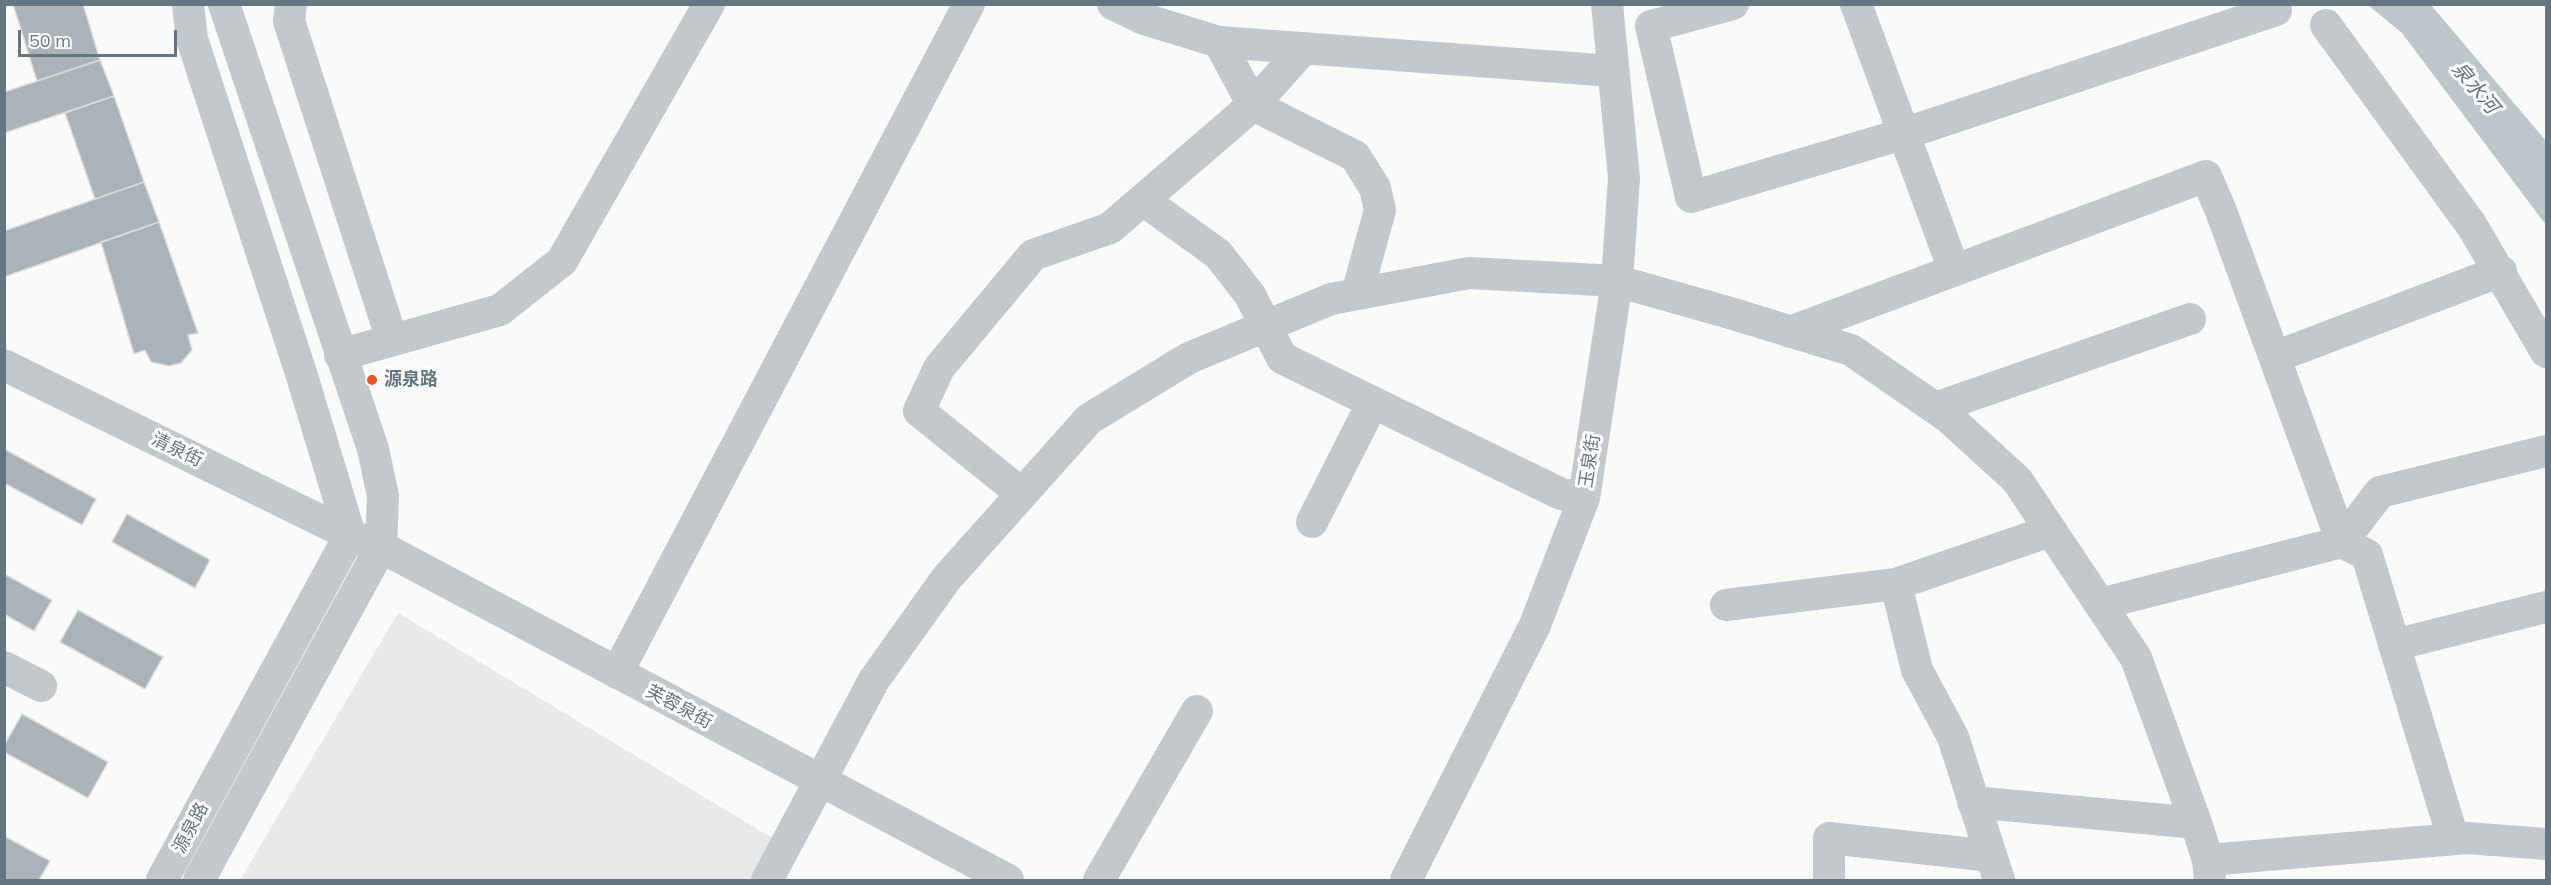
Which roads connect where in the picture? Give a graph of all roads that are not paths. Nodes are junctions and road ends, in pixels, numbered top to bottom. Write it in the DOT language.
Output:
graph roads {
  1 [pos="188,4"];
  2 [pos="224,4"];
  3 [pos="291,4"];
  4 [pos="709,4"];
  5 [pos="969,4"];
  6 [pos="1113,4"];
  7 [pos="1607,4"];
  8 [pos="1733,4"];
  9 [pos="1856,4"];
  10 [pos="2268,4"];
  11 [pos="2326,25"];
  12 [pos="1219,42"];
  13 [pos="1304,48"];
  14 [pos="1613,71"];
  15 [pos="1253,105"];
  16 [pos="1903,134"];
  17 [pos="1143,200"];
  18 [pos="1953,270"];
  19 [pos="2501,271"];
  20 [pos="1617,281"];
  21 [pos="1357,294"];
  22 [pos="2190,319"];
  23 [pos="1265,327"];
  24 [pos="1791,332"];
  25 [pos="392,340"];
  26 [pos="2547,352"];
  27 [pos="340,355"];
  28 [pos="2275,357"];
  29 [pos="4,365"];
  30 [pos="1373,402"];
  31 [pos="1935,408"];
  32 [pos="2547,451"];
  33 [pos="1023,494"];
  34 [pos="1584,498"];
  35 [pos="1312,522"];
  36 [pos="2050,531"];
  37 [pos="350,535"];
  38 [pos="2342,542"];
  39 [pos="381,547"];
  40 [pos="1896,584"];
  41 [pos="2100,604"];
  42 [pos="1726,605"];
  43 [pos="2547,607"];
  44 [pos="2394,645"];
  45 [pos="4,667"];
  46 [pos="617,673"];
  47 [pos="41,686"];
  48 [pos="1197,711"];
  49 [pos="819,781"];
  50 [pos="1973,802"];
  51 [pos="2196,823"];
  52 [pos="2453,838"];
  53 [pos="2547,844"];
  54 [pos="1995,868"];
  55 [pos="2209,870"];
  56 [pos="162,880"];
  57 [pos="200,880"];
  58 [pos="767,880"];
  59 [pos="1008,880"];
  60 [pos="1099,880"];
  61 [pos="1406,880"];
  62 [pos="1829,880"];
  1 -- 37 [label="street"];
  2 -- 27 [label="street, 源泉路"];
  3 -- 25 [label="street"];
  4 -- 25 [label="street"];
  5 -- 46 [label="street"];
  6 -- 12 [label="street"];
  7 -- 14 [label="street, 玉泉街"];
  8 -- 16 [label="street"];
  9 -- 16 [label="street"];
  10 -- 16 [label="street"];
  11 -- 19 [label="street"];
  12 -- 13 [label="street"];
  12 -- 15 [label="street"];
  13 -- 14 [label="street"];
  13 -- 15 [label="street"];
  14 -- 20 [label="street, 玉泉街"];
  15 -- 17 [label="street"];
  15 -- 21 [label="street"];
  16 -- 18 [label="street"];
  17 -- 23 [label="street"];
  17 -- 33 [label="street"];
  18 -- 24 [label="street"];
  18 -- 28 [label="street"];
  19 -- 26 [label="street"];
  19 -- 28 [label="street"];
  20 -- 21 [label="street"];
  20 -- 24 [label="street"];
  20 -- 34 [label="street, 玉泉街"];
  21 -- 23 [label="street"];
  22 -- 31 [label="street"];
  23 -- 30 [label="street"];
  23 -- 33 [label="street"];
  24 -- 31 [label="street"];
  25 -- 27 [label="street"];
  27 -- 39 [label="street, 源泉路"];
  28 -- 38 [label="street"];
  29 -- 37 [label="street, 清泉街"];
  30 -- 34 [label="street"];
  30 -- 35 [label="street"];
  31 -- 36 [label="street"];
  32 -- 38 [label="street"];
  33 -- 49 [label="street"];
  34 -- 61 [label="street, 玉泉街"];
  36 -- 40 [label="street"];
  36 -- 41 [label="street"];
  37 -- 39 [label="street, 芙蓉泉街"];
  37 -- 56 [label="street, 源泉路"];
  38 -- 41 [label="street"];
  38 -- 44 [label="street"];
  39 -- 46 [label="street, 芙蓉泉街"];
  39 -- 57 [label="street, 源泉路"];
  40 -- 42 [label="street"];
  40 -- 50 [label="street"];
  41 -- 51 [label="street"];
  43 -- 44 [label="street"];
  44 -- 52 [label="street"];
  45 -- 47 [label="street"];
  46 -- 49 [label="street, 芙蓉泉街"];
  48 -- 60 [label="street"];
  49 -- 58 [label="street"];
  49 -- 59 [label="street, 芙蓉泉街"];
  50 -- 51 [label="street"];
  50 -- 54 [label="street"];
  51 -- 55 [label="street"];
  52 -- 53 [label="street"];
  52 -- 55 [label="street"];
  54 -- 62 [label="street"];
}
